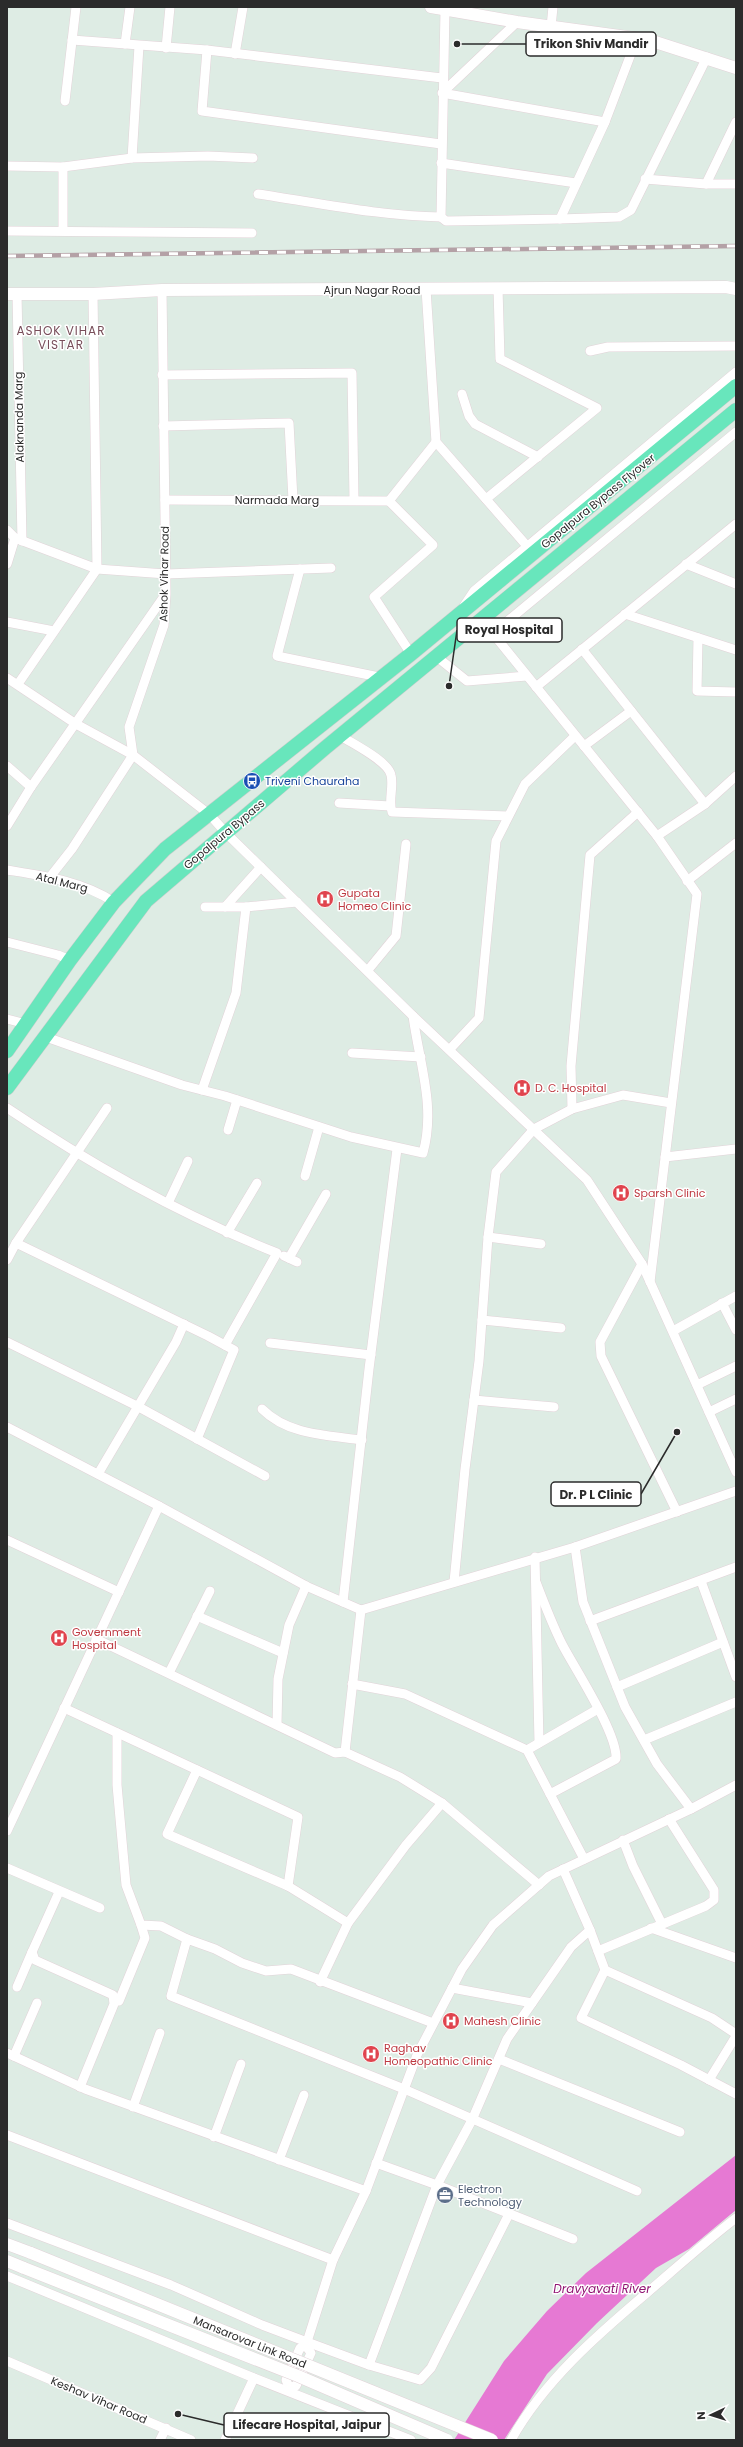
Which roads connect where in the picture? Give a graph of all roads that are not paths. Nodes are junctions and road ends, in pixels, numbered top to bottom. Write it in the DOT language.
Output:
graph roads {
  1 [pos="76,7"];
  2 [pos="130,7"];
  3 [pos="170,7"];
  4 [pos="244,7"];
  5 [pos="553,7"];
  6 [pos="438,8"];
  7 [pos="517,22"];
  8 [pos="551,27"];
  9 [pos="637,38"];
  10 [pos="72,40"];
  11 [pos="125,44"];
  12 [pos="139,46"];
  13 [pos="166,48"];
  14 [pos="207,50"];
  15 [pos="235,54"];
  16 [pos="707,57"];
  17 [pos="736,68"];
  18 [pos="442,78"];
  19 [pos="442,93"];
  20 [pos="65,101"];
  21 [pos="605,122"];
  22 [pos="736,122"];
  23 [pos="441,144"];
  24 [pos="132,158"];
  25 [pos="253,158"];
  26 [pos="441,163"];
  27 [pos="7,166"];
  28 [pos="63,167"];
  29 [pos="645,179"];
  30 [pos="576,183"];
  31 [pos="706,184"];
  32 [pos="736,184"];
  33 [pos="258,194"];
  34 [pos="441,217"];
  35 [pos="560,218"];
  36 [pos="7,231"];
  37 [pos="63,231"];
  38 [pos="252,233"];
  39 [pos="498,288"];
  40 [pos="426,289"];
  41 [pos="736,289"];
  42 [pos="162,290"];
  43 [pos="12,294"];
  44 [pos="92,294"];
  45 [pos="736,346"];
  46 [pos="590,351"];
  47 [pos="736,372"];
  48 [pos="162,375"];
  49 [pos="736,386"];
  50 [pos="462,394"];
  51 [pos="736,410"];
  52 [pos="163,426"];
  53 [pos="736,432"];
  54 [pos="436,442"];
  55 [pos="538,457"];
  56 [pos="486,499"];
  57 [pos="164,500"];
  58 [pos="292,500"];
  59 [pos="354,500"];
  60 [pos="389,501"];
  61 [pos="736,524"];
  62 [pos="7,530"];
  63 [pos="18,539"];
  64 [pos="527,546"];
  65 [pos="7,564"];
  66 [pos="686,564"];
  67 [pos="331,568"];
  68 [pos="98,569"];
  69 [pos="300,569"];
  70 [pos="166,574"];
  71 [pos="736,584"];
  72 [pos="166,594"];
  73 [pos="459,614"];
  74 [pos="626,614"];
  75 [pos="482,620"];
  76 [pos="7,622"];
  77 [pos="54,631"];
  78 [pos="492,634"];
  79 [pos="698,638"];
  80 [pos="582,649"];
  81 [pos="736,650"];
  82 [pos="411,654"];
  83 [pos="437,657"];
  84 [pos="527,676"];
  85 [pos="379,677"];
  86 [pos="7,678"];
  87 [pos="18,684"];
  88 [pos="536,687"];
  89 [pos="736,692"];
  90 [pos="631,711"];
  91 [pos="76,724"];
  92 [pos="341,736"];
  93 [pos="575,736"];
  94 [pos="584,746"];
  95 [pos="133,755"];
  96 [pos="7,766"];
  97 [pos="736,776"];
  98 [pos="31,787"];
  99 [pos="339,803"];
  100 [pos="705,804"];
  101 [pos="390,806"];
  102 [pos="638,812"];
  103 [pos="210,815"];
  104 [pos="508,816"];
  105 [pos="7,826"];
  106 [pos="226,833"];
  107 [pos="657,836"];
  108 [pos="736,843"];
  109 [pos="406,844"];
  110 [pos="261,866"];
  111 [pos="7,870"];
  112 [pos="50,877"];
  113 [pos="688,880"];
  114 [pos="114,902"];
  115 [pos="297,902"];
  116 [pos="205,907"];
  117 [pos="225,907"];
  118 [pos="246,907"];
  119 [pos="7,942"];
  120 [pos="70,960"];
  121 [pos="368,970"];
  122 [pos="413,1016"];
  123 [pos="7,1019"];
  124 [pos="26,1024"];
  125 [pos="46,1036"];
  126 [pos="450,1049"];
  127 [pos="7,1051"];
  128 [pos="352,1053"];
  129 [pos="421,1057"];
  130 [pos="7,1088"];
  131 [pos="202,1090"];
  132 [pos="237,1100"];
  133 [pos="671,1103"];
  134 [pos="7,1108"];
  135 [pos="107,1108"];
  136 [pos="572,1109"];
  137 [pos="319,1127"];
  138 [pos="534,1129"];
  139 [pos="228,1130"];
  140 [pos="397,1149"];
  141 [pos="736,1149"];
  142 [pos="77,1155"];
  143 [pos="665,1157"];
  144 [pos="188,1161"];
  145 [pos="305,1176"];
  146 [pos="257,1183"];
  147 [pos="326,1194"];
  148 [pos="168,1203"];
  149 [pos="227,1233"];
  150 [pos="488,1237"];
  151 [pos="16,1243"];
  152 [pos="541,1244"];
  153 [pos="277,1253"];
  154 [pos="7,1260"];
  155 [pos="642,1264"];
  156 [pos="650,1283"];
  157 [pos="736,1296"];
  158 [pos="722,1304"];
  159 [pos="482,1320"];
  160 [pos="184,1324"];
  161 [pos="561,1328"];
  162 [pos="736,1330"];
  163 [pos="673,1331"];
  164 [pos="7,1342"];
  165 [pos="270,1343"];
  166 [pos="225,1346"];
  167 [pos="371,1355"];
  168 [pos="736,1366"];
  169 [pos="697,1385"];
  170 [pos="474,1400"];
  171 [pos="736,1400"];
  172 [pos="137,1406"];
  173 [pos="554,1407"];
  174 [pos="262,1409"];
  175 [pos="709,1412"];
  176 [pos="7,1427"];
  177 [pos="197,1439"];
  178 [pos="362,1440"];
  179 [pos="736,1472"];
  180 [pos="98,1474"];
  181 [pos="265,1476"];
  182 [pos="736,1491"];
  183 [pos="160,1506"];
  184 [pos="677,1512"];
  185 [pos="7,1540"];
  186 [pos="575,1547"];
  187 [pos="535,1557"];
  188 [pos="736,1568"];
  189 [pos="700,1581"];
  190 [pos="454,1582"];
  191 [pos="536,1582"];
  192 [pos="306,1586"];
  193 [pos="210,1591"];
  194 [pos="119,1592"];
  195 [pos="343,1602"];
  196 [pos="361,1610"];
  197 [pos="197,1616"];
  198 [pos="590,1621"];
  199 [pos="96,1639"];
  200 [pos="723,1642"];
  201 [pos="283,1653"];
  202 [pos="169,1673"];
  203 [pos="736,1678"];
  204 [pos="352,1684"];
  205 [pos="617,1687"];
  206 [pos="736,1702"];
  207 [pos="64,1708"];
  208 [pos="598,1709"];
  209 [pos="277,1724"];
  210 [pos="117,1733"];
  211 [pos="644,1740"];
  212 [pos="539,1743"];
  213 [pos="527,1750"];
  214 [pos="345,1752"];
  215 [pos="197,1770"];
  216 [pos="736,1785"];
  217 [pos="550,1794"];
  218 [pos="442,1803"];
  219 [pos="691,1809"];
  220 [pos="10,1815"];
  221 [pos="669,1819"];
  222 [pos="7,1831"];
  223 [pos="623,1840"];
  224 [pos="584,1859"];
  225 [pos="7,1868"];
  226 [pos="563,1869"];
  227 [pos="539,1885"];
  228 [pos="288,1886"];
  229 [pos="59,1892"];
  230 [pos="100,1908"];
  231 [pos="348,1923"];
  232 [pos="662,1924"];
  233 [pos="141,1925"];
  234 [pos="651,1928"];
  235 [pos="590,1930"];
  236 [pos="187,1939"];
  237 [pos="598,1951"];
  238 [pos="32,1952"];
  239 [pos="736,1958"];
  240 [pos="605,1970"];
  241 [pos="320,1982"];
  242 [pos="17,1987"];
  243 [pos="452,1988"];
  244 [pos="118,2001"];
  245 [pos="532,2003"];
  246 [pos="37,2004"];
  247 [pos="433,2023"];
  248 [pos="160,2033"];
  249 [pos="736,2035"];
  250 [pos="10,2055"];
  251 [pos="499,2059"];
  252 [pos="241,2064"];
  253 [pos="709,2080"];
  254 [pos="80,2086"];
  255 [pos="404,2089"];
  256 [pos="736,2094"];
  257 [pos="304,2095"];
  258 [pos="133,2107"];
  259 [pos="472,2120"];
  260 [pos="680,2132"];
  261 [pos="7,2135"];
  262 [pos="214,2137"];
  263 [pos="279,2160"];
  264 [pos="376,2163"];
  265 [pos="437,2185"];
  266 [pos="366,2191"];
  267 [pos="636,2191"];
  268 [pos="509,2214"];
  269 [pos="736,2218"];
  270 [pos="7,2223"];
  271 [pos="573,2239"];
  272 [pos="7,2244"];
  273 [pos="333,2260"];
  274 [pos="7,2261"];
  275 [pos="7,2276"];
  276 [pos="307,2344"];
  277 [pos="7,2361"];
  278 [pos="369,2365"];
  279 [pos="254,2378"];
  280 [pos="289,2389"];
  281 [pos="166,2428"];
  282 [pos="160,2440"];
  283 [pos="191,2440"];
  284 [pos="225,2440"];
  285 [pos="411,2440"];
  286 [pos="448,2440"];
  287 [pos="492,2440"];
  288 [pos="511,2440"];
  1 -- 10 [label="street"];
  2 -- 11 [label="street"];
  3 -- 13 [label="street"];
  4 -- 15 [label="street"];
  5 -- 8 [label="street"];
  6 -- 7 [label="street"];
  6 -- 18 [label="street"];
  7 -- 8 [label="street"];
  7 -- 19 [label="street"];
  8 -- 9 [label="street"];
  9 -- 16 [label="street"];
  9 -- 21 [label="street"];
  10 -- 11 [label="street"];
  10 -- 20 [label="street"];
  11 -- 12 [label="street"];
  12 -- 13 [label="street"];
  12 -- 24 [label="street"];
  13 -- 14 [label="street"];
  14 -- 15 [label="street"];
  14 -- 23 [label="street"];
  15 -- 18 [label="street"];
  16 -- 17 [label="street"];
  16 -- 29 [label="street"];
  18 -- 19 [label="street"];
  19 -- 21 [label="street"];
  19 -- 23 [label="street"];
  21 -- 30 [label="street"];
  22 -- 31 [label="street"];
  23 -- 26 [label="street"];
  24 -- 25 [label="street"];
  24 -- 28 [label="street"];
  26 -- 30 [label="street"];
  26 -- 34 [label="street"];
  27 -- 28 [label="street"];
  28 -- 37 [label="street"];
  29 -- 31 [label="street"];
  29 -- 35 [label="street"];
  30 -- 35 [label="street"];
  31 -- 32 [label="street"];
  33 -- 34 [label="street"];
  34 -- 35 [label="street"];
  36 -- 37 [label="street"];
  37 -- 38 [label="street"];
  39 -- 40 [label="street, Ajrun Nagar Road"];
  39 -- 41 [label="street, Ajrun Nagar Road"];
  39 -- 55 [label="street"];
  40 -- 42 [label="street, Ajrun Nagar Road"];
  40 -- 54 [label="street"];
  42 -- 44 [label="street, Ajrun Nagar Road"];
  42 -- 48 [label="street, Ashok Vihar Road"];
  43 -- 44 [label="street, Ajrun Nagar Road"];
  43 -- 63 [label="street, Alaknanda Marg"];
  44 -- 68 [label="street"];
  45 -- 46 [label="street"];
  47 -- 64 [label="street"];
  48 -- 52 [label="street, Ashok Vihar Road"];
  48 -- 59 [label="street"];
  49 -- 73 [label="main road, Gopalpura Bypass Flyover"];
  50 -- 55 [label="street"];
  51 -- 75 [label="main road, Gopalpura Bypass Flyover"];
  52 -- 57 [label="street, Ashok Vihar Road"];
  52 -- 58 [label="street"];
  53 -- 78 [label="street"];
  54 -- 56 [label="street"];
  54 -- 60 [label="street"];
  55 -- 56 [label="street"];
  56 -- 64 [label="street"];
  57 -- 58 [label="street, Narmada Marg"];
  57 -- 70 [label="street, Ashok Vihar Road"];
  58 -- 59 [label="street, Narmada Marg"];
  59 -- 60 [label="street, Narmada Marg"];
  60 -- 82 [label="street"];
  61 -- 66 [label="street"];
  62 -- 63 [label="street"];
  63 -- 65 [label="street, Alaknanda Marg"];
  63 -- 68 [label="street"];
  64 -- 73 [label="street"];
  66 -- 71 [label="street"];
  66 -- 74 [label="street"];
  67 -- 69 [label="street"];
  68 -- 70 [label="street"];
  68 -- 77 [label="street"];
  69 -- 70 [label="street"];
  69 -- 85 [label="street"];
  70 -- 72 [label="street, Ashok Vihar Road"];
  72 -- 91 [label="street"];
  72 -- 95 [label="street, Ashok Vihar Road"];
  73 -- 82 [label="main road, Gopalpura Bypass"];
  74 -- 79 [label="street"];
  74 -- 80 [label="street"];
  75 -- 78 [label="street"];
  75 -- 83 [label="main road, Gopalpura Bypass"];
  76 -- 77 [label="street"];
  77 -- 87 [label="street"];
  78 -- 84 [label="street"];
  79 -- 81 [label="street"];
  79 -- 89 [label="street"];
  80 -- 88 [label="street"];
  80 -- 90 [label="street"];
  82 -- 85 [label="main road, Gopalpura Bypass"];
  83 -- 84 [label="street"];
  83 -- 92 [label="main road, Gopalpura Bypass"];
  84 -- 88 [label="street"];
  85 -- 103 [label="main road, Gopalpura Bypass"];
  86 -- 87 [label="street"];
  87 -- 91 [label="street"];
  88 -- 93 [label="street"];
  90 -- 94 [label="street"];
  90 -- 100 [label="street"];
  91 -- 95 [label="street"];
  91 -- 98 [label="street"];
  92 -- 101 [label="street"];
  92 -- 106 [label="main road, Gopalpura Bypass"];
  93 -- 94 [label="street"];
  93 -- 104 [label="street"];
  94 -- 102 [label="street"];
  95 -- 103 [label="street"];
  95 -- 112 [label="street"];
  96 -- 98 [label="street"];
  97 -- 100 [label="street"];
  98 -- 105 [label="street"];
  99 -- 101 [label="street"];
  100 -- 107 [label="street"];
  101 -- 104 [label="street"];
  102 -- 107 [label="street"];
  102 -- 136 [label="street"];
  103 -- 106 [label="street"];
  103 -- 114 [label="main road, Gopalpura Bypass"];
  104 -- 126 [label="street"];
  106 -- 110 [label="street"];
  106 -- 125 [label="main road, Gopalpura Bypass"];
  107 -- 113 [label="street"];
  108 -- 113 [label="street"];
  109 -- 121 [label="street"];
  110 -- 115 [label="street"];
  110 -- 117 [label="street"];
  111 -- 112 [label="street, Atal Marg"];
  112 -- 114 [label="street, Atal Marg"];
  113 -- 133 [label="street"];
  114 -- 120 [label="main road, Gopalpura Bypass"];
  115 -- 118 [label="street"];
  115 -- 121 [label="street"];
  116 -- 117 [label="street"];
  117 -- 118 [label="street"];
  118 -- 131 [label="street"];
  119 -- 120 [label="street"];
  120 -- 124 [label="main road, Gopalpura Bypass"];
  121 -- 122 [label="street"];
  122 -- 126 [label="street"];
  122 -- 129 [label="street"];
  123 -- 124 [label="street"];
  124 -- 127 [label="main road, Gopalpura Bypass"];
  125 -- 130 [label="main road, Gopalpura Bypass"];
  125 -- 131 [label="street"];
  126 -- 138 [label="street"];
  128 -- 129 [label="street"];
  129 -- 140 [label="street"];
  131 -- 132 [label="street"];
  132 -- 137 [label="street"];
  132 -- 139 [label="street"];
  133 -- 136 [label="street"];
  133 -- 143 [label="street"];
  134 -- 142 [label="street"];
  135 -- 142 [label="street"];
  136 -- 138 [label="street"];
  137 -- 140 [label="street"];
  137 -- 145 [label="street"];
  138 -- 150 [label="street"];
  138 -- 155 [label="street"];
  140 -- 167 [label="street"];
  141 -- 143 [label="street"];
  142 -- 148 [label="street"];
  142 -- 151 [label="street"];
  143 -- 156 [label="street"];
  144 -- 148 [label="street"];
  146 -- 149 [label="street"];
  147 -- 153 [label="street"];
  148 -- 149 [label="street"];
  149 -- 153 [label="street"];
  150 -- 152 [label="street"];
  150 -- 159 [label="street"];
  151 -- 154 [label="street"];
  151 -- 160 [label="street"];
  153 -- 166 [label="street"];
  155 -- 156 [label="street"];
  155 -- 184 [label="street"];
  156 -- 163 [label="street"];
  157 -- 158 [label="street"];
  158 -- 162 [label="street"];
  158 -- 163 [label="street"];
  159 -- 161 [label="street"];
  159 -- 170 [label="street"];
  160 -- 166 [label="street"];
  160 -- 172 [label="street"];
  163 -- 169 [label="street"];
  164 -- 172 [label="street"];
  165 -- 167 [label="street"];
  166 -- 177 [label="street"];
  167 -- 178 [label="street"];
  168 -- 169 [label="street"];
  169 -- 175 [label="street"];
  170 -- 173 [label="street"];
  170 -- 190 [label="street"];
  171 -- 175 [label="street"];
  172 -- 177 [label="street"];
  172 -- 180 [label="street"];
  174 -- 178 [label="street"];
  175 -- 179 [label="street"];
  176 -- 180 [label="street"];
  177 -- 181 [label="street"];
  178 -- 195 [label="street"];
  180 -- 183 [label="street"];
  182 -- 184 [label="street"];
  183 -- 192 [label="street"];
  183 -- 194 [label="street"];
  184 -- 186 [label="street"];
  185 -- 194 [label="street"];
  186 -- 187 [label="street"];
  186 -- 198 [label="street"];
  187 -- 190 [label="street"];
  187 -- 191 [label="street"];
  188 -- 189 [label="street"];
  189 -- 198 [label="street"];
  189 -- 200 [label="street"];
  190 -- 196 [label="street"];
  191 -- 208 [label="street"];
  191 -- 212 [label="street"];
  192 -- 195 [label="street"];
  192 -- 201 [label="street"];
  193 -- 197 [label="street"];
  194 -- 199 [label="street"];
  195 -- 196 [label="street"];
  196 -- 204 [label="street"];
  197 -- 201 [label="street"];
  197 -- 202 [label="street"];
  198 -- 205 [label="street"];
  199 -- 202 [label="street"];
  199 -- 207 [label="street"];
  200 -- 203 [label="street"];
  200 -- 205 [label="street"];
  201 -- 209 [label="street"];
  202 -- 209 [label="street"];
  204 -- 213 [label="street"];
  204 -- 214 [label="street"];
  205 -- 211 [label="street"];
  206 -- 211 [label="street"];
  207 -- 210 [label="street"];
  207 -- 220 [label="street"];
  208 -- 212 [label="street"];
  208 -- 217 [label="street"];
  209 -- 214 [label="street"];
  210 -- 215 [label="street"];
  210 -- 233 [label="street"];
  211 -- 219 [label="street"];
  212 -- 213 [label="street"];
  213 -- 217 [label="street"];
  214 -- 218 [label="street"];
  215 -- 228 [label="street"];
  215 -- 228 [label="street"];
  216 -- 219 [label="street"];
  217 -- 224 [label="street"];
  218 -- 227 [label="street"];
  218 -- 231 [label="street"];
  219 -- 221 [label="street"];
  220 -- 222 [label="street"];
  221 -- 223 [label="street"];
  221 -- 232 [label="street"];
  223 -- 224 [label="street"];
  223 -- 232 [label="street"];
  224 -- 226 [label="street"];
  225 -- 229 [label="street"];
  226 -- 227 [label="street"];
  226 -- 235 [label="street"];
  227 -- 243 [label="street"];
  228 -- 231 [label="street"];
  229 -- 230 [label="street"];
  229 -- 238 [label="street"];
  231 -- 241 [label="street"];
  232 -- 234 [label="street"];
  233 -- 236 [label="street"];
  233 -- 244 [label="street"];
  234 -- 237 [label="street"];
  234 -- 239 [label="street"];
  235 -- 237 [label="street"];
  235 -- 245 [label="street"];
  236 -- 241 [label="street"];
  236 -- 255 [label="street"];
  237 -- 240 [label="street"];
  238 -- 242 [label="street"];
  238 -- 254 [label="street"];
  240 -- 249 [label="street"];
  240 -- 253 [label="street"];
  241 -- 247 [label="street"];
  243 -- 245 [label="street"];
  243 -- 247 [label="street"];
  245 -- 251 [label="street"];
  246 -- 250 [label="street"];
  247 -- 255 [label="street"];
  248 -- 258 [label="street"];
  249 -- 253 [label="street"];
  250 -- 254 [label="street"];
  251 -- 259 [label="street"];
  251 -- 260 [label="street"];
  252 -- 262 [label="street"];
  253 -- 256 [label="street"];
  254 -- 258 [label="street"];
  255 -- 259 [label="street"];
  255 -- 264 [label="street"];
  257 -- 263 [label="street"];
  258 -- 262 [label="street"];
  259 -- 265 [label="street"];
  259 -- 267 [label="street"];
  261 -- 273 [label="street"];
  262 -- 263 [label="street"];
  263 -- 266 [label="street"];
  264 -- 265 [label="street"];
  264 -- 266 [label="street"];
  265 -- 268 [label="street"];
  265 -- 278 [label="street"];
  266 -- 273 [label="street"];
  268 -- 271 [label="street"];
  268 -- 278 [label="street"];
  269 -- 288 [label="street"];
  270 -- 276 [label="street"];
  272 -- 287 [label="street, Mansarovar Link Road, bridge"];
  273 -- 276 [label="street"];
  274 -- 286 [label="street, Mansarovar Link Road, bridge"];
  275 -- 279 [label="street"];
  276 -- 278 [label="street"];
  276 -- 280 [label="street"];
  277 -- 281 [label="street, Keshav Vihar Road"];
  279 -- 280 [label="street"];
  279 -- 284 [label="street"];
  280 -- 285 [label="street"];
  281 -- 282 [label="street"];
  281 -- 283 [label="street, Keshav Vihar Road"];
}
